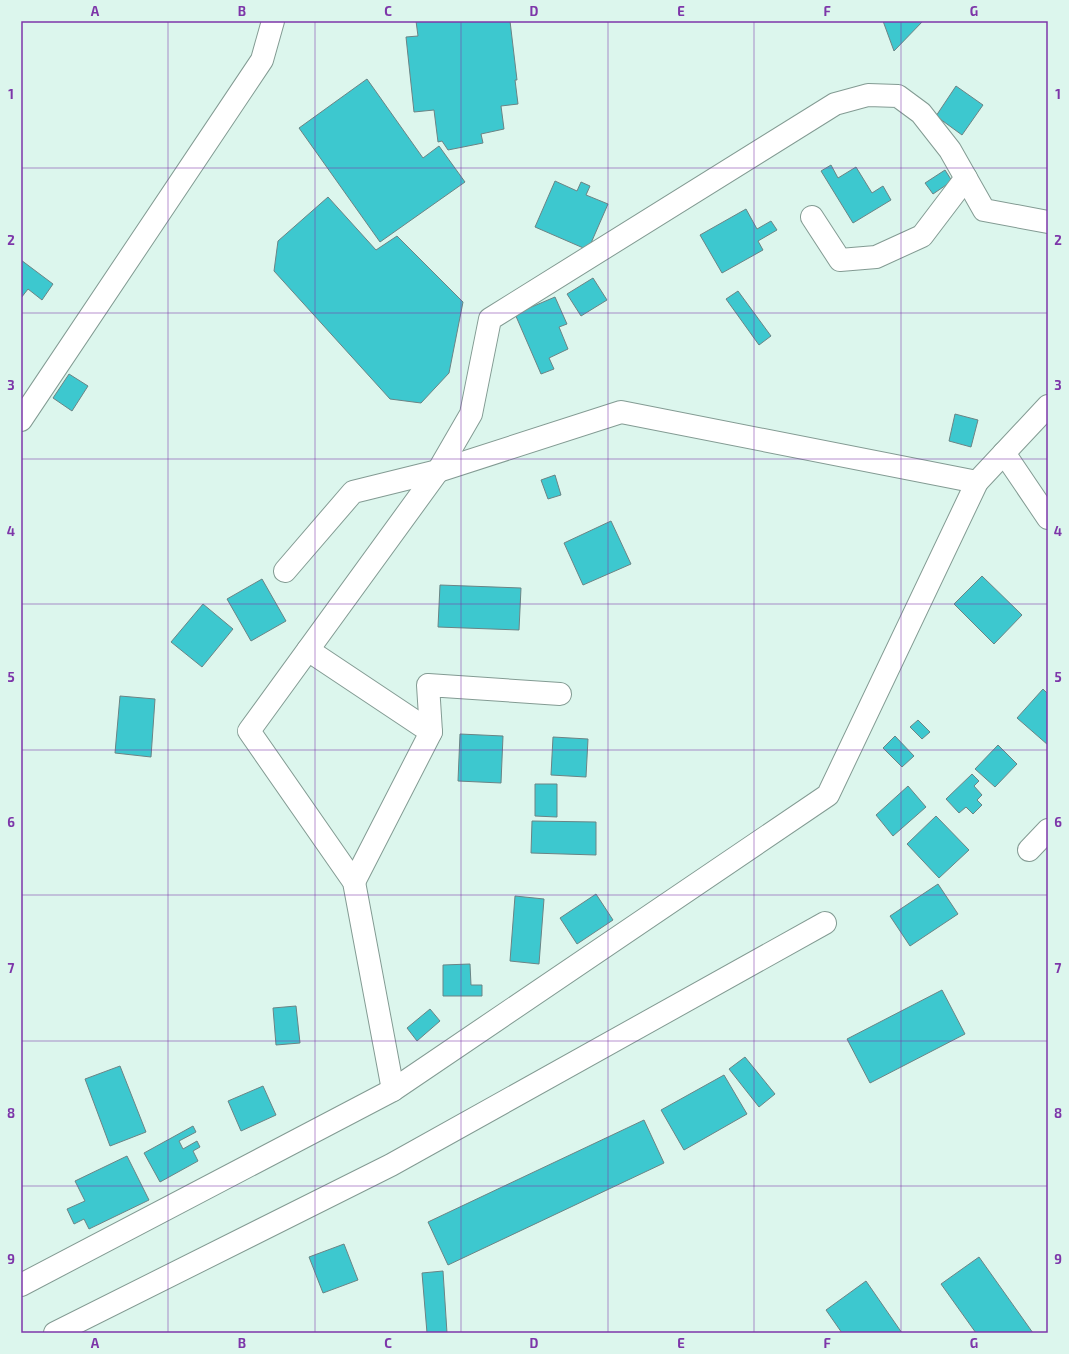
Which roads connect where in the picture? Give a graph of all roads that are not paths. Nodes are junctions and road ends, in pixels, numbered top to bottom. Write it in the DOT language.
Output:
graph roads {
  1 [pos="274,21"];
  2 [pos="966,178"];
  3 [pos="812,217"];
  4 [pos="1048,222"];
  5 [pos="1048,406"];
  6 [pos="21,420"];
  7 [pos="1004,453"];
  8 [pos="438,471"];
  9 [pos="977,482"];
  10 [pos="1048,518"];
  11 [pos="284,571"];
  12 [pos="308,650"];
  13 [pos="560,694"];
  14 [pos="431,732"];
  15 [pos="1048,830"];
  16 [pos="1029,850"];
  17 [pos="354,882"];
  18 [pos="825,923"];
  19 [pos="393,1090"];
  20 [pos="21,1285"];
  21 [pos="55,1333"];
  1 -- 6 [label="street"];
  2 -- 3 [label="street"];
  2 -- 4 [label="street"];
  2 -- 8 [label="street"];
  5 -- 7 [label="street"];
  7 -- 9 [label="street"];
  7 -- 10 [label="street"];
  8 -- 9 [label="street"];
  8 -- 11 [label="street"];
  8 -- 12 [label="street"];
  9 -- 19 [label="street"];
  12 -- 14 [label="street"];
  12 -- 17 [label="street"];
  13 -- 14 [label="street"];
  14 -- 17 [label="street"];
  15 -- 16 [label="street"];
  17 -- 19 [label="street"];
  18 -- 21 [label="street"];
  19 -- 20 [label="street"];
}
